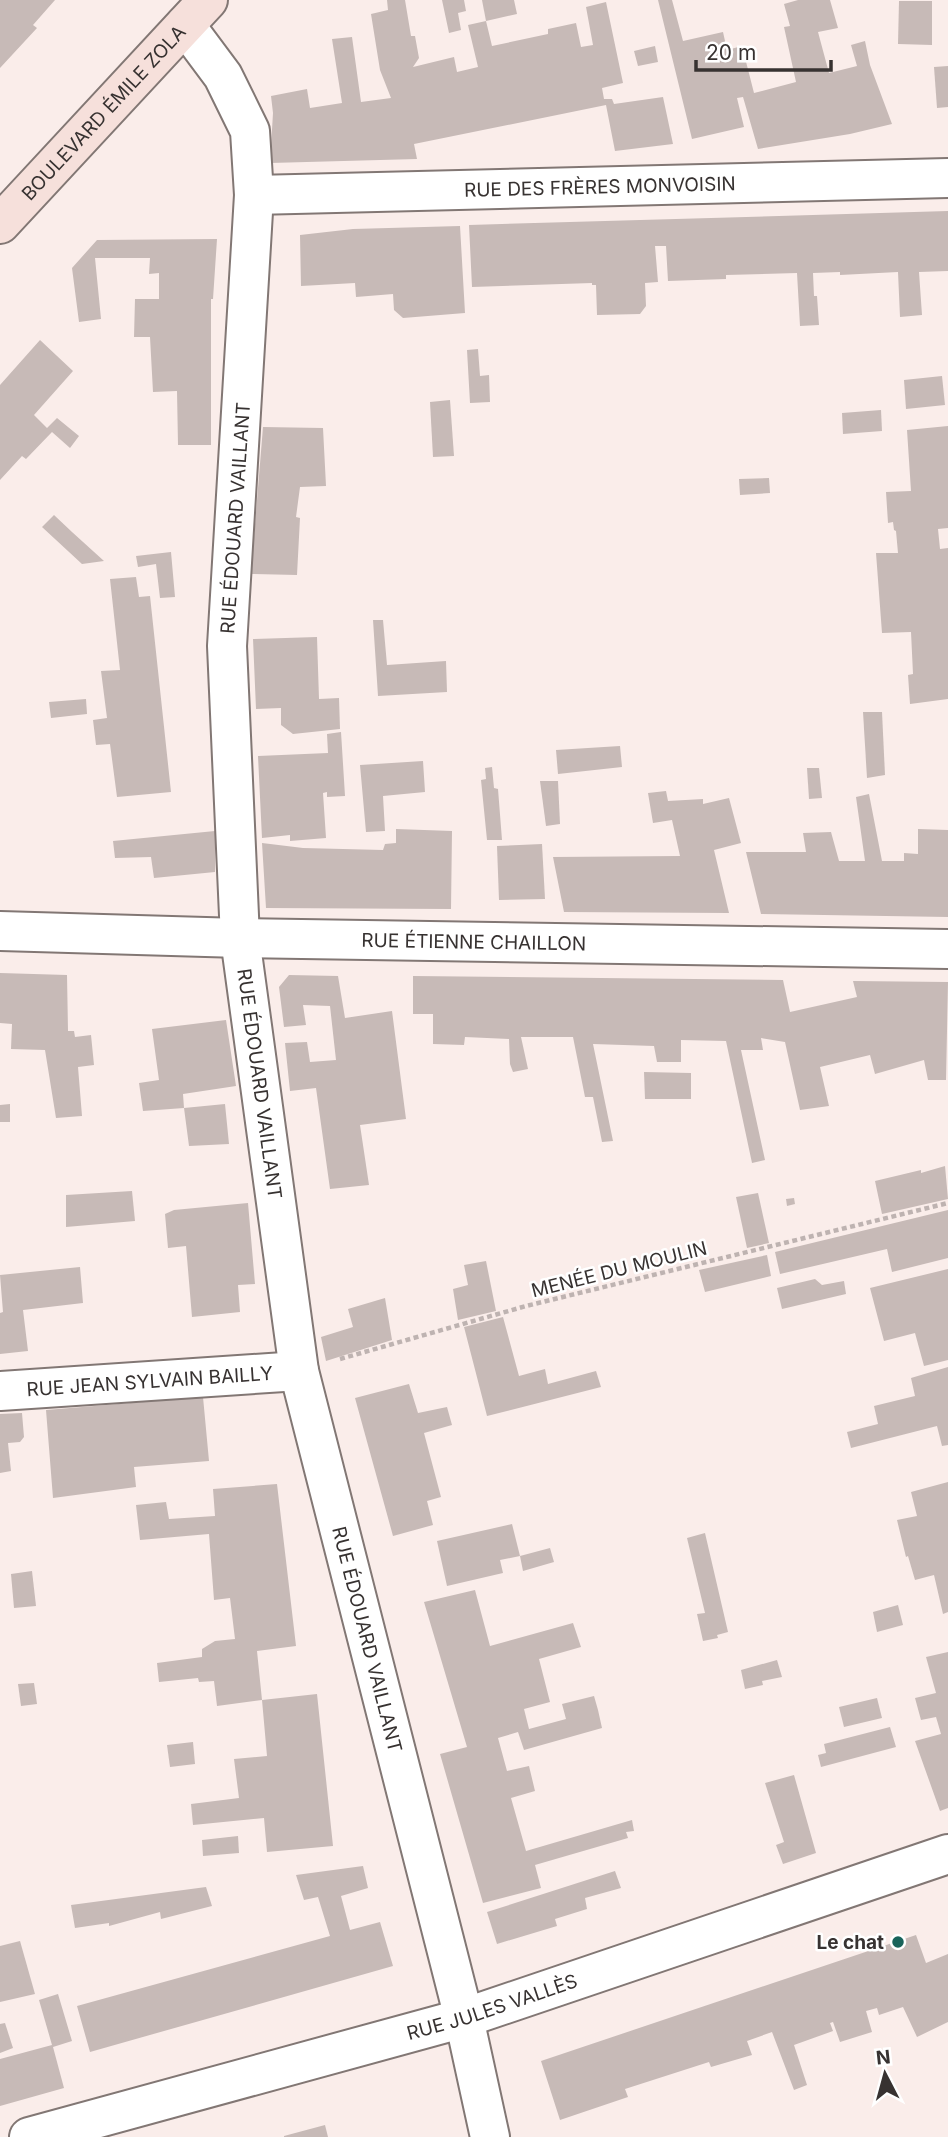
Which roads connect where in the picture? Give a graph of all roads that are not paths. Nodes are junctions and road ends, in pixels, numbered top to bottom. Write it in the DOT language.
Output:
graph roads {
  1 [pos="197,12"];
  2 [pos="948,178"];
  3 [pos="254,195"];
  4 [pos="0,224"];
  5 [pos="0,931"];
  6 [pos="240,938"];
  7 [pos="948,949"];
  8 [pos="299,1371"];
  9 [pos="0,1391"];
  10 [pos="948,1854"];
  11 [pos="464,2018"];
  12 [pos="29,2137"];
  13 [pos="490,2137"];
  1 -- 3 [label="street, RUE ÉDOUARD VAILLANT"];
  1 -- 4 [label="main road, BOULEVARD ÉMILE ZOLA"];
  2 -- 3 [label="street, RUE DES FRÈRES MONVOISIN"];
  3 -- 6 [label="street, RUE ÉDOUARD VAILLANT"];
  5 -- 6 [label="street, RUE ÉTIENNE CHAILLON"];
  6 -- 7 [label="street, RUE ÉTIENNE CHAILLON"];
  6 -- 8 [label="street, RUE ÉDOUARD VAILLANT"];
  8 -- 9 [label="street, RUE JEAN SYLVAIN BAILLY"];
  8 -- 11 [label="street, RUE ÉDOUARD VAILLANT"];
  10 -- 11 [label="street, RUE JULES VALLÈS"];
  11 -- 12 [label="street, RUE JULES VALLÈS"];
  11 -- 13 [label="street, RUE ÉDOUARD VAILLANT"];
}
